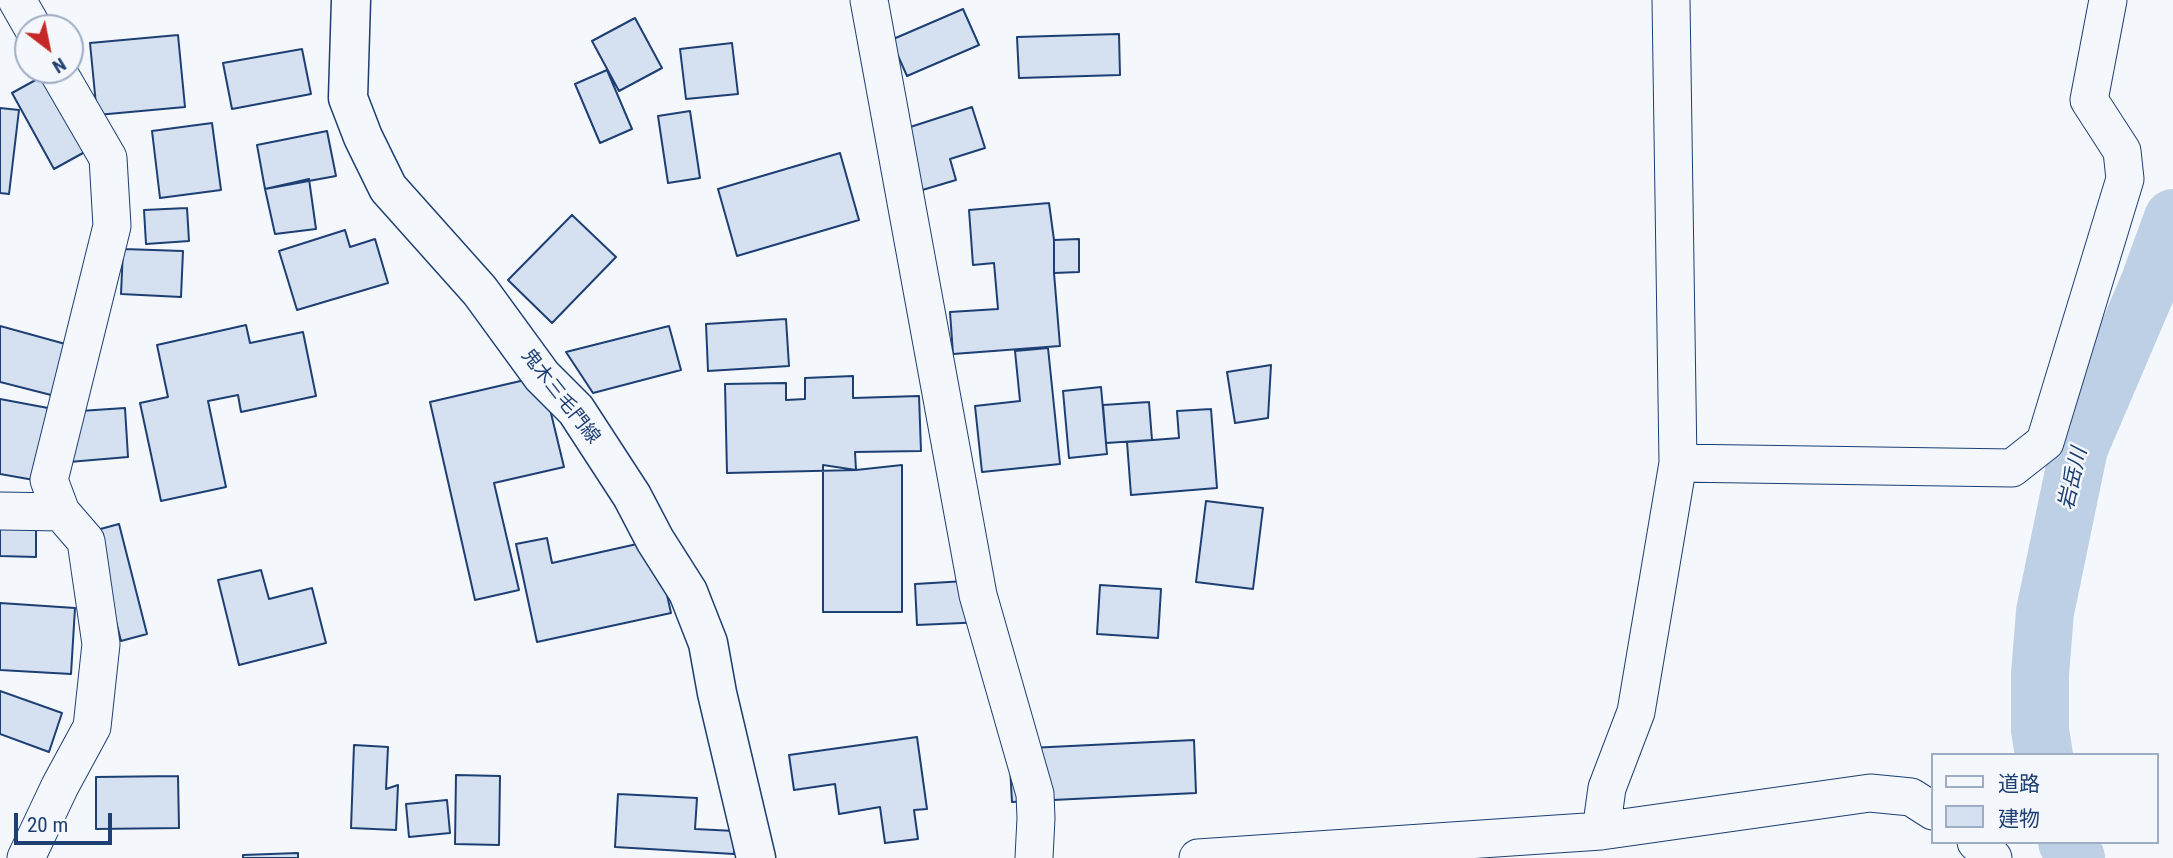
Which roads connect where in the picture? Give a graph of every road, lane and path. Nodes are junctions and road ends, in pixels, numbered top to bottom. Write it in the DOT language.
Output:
graph roads {
  1 [pos="351,0"];
  2 [pos="869,0"];
  3 [pos="1671,0"];
  4 [pos="2108,0"];
  5 [pos="65,84"];
  6 [pos="1678,463"];
  7 [pos="0,512"];
  8 [pos="61,512"];
  9 [pos="1932,810"];
  10 [pos="1601,831"];
  11 [pos="1978,844"];
  12 [pos="1313,855"];
  13 [pos="26,858"];
  14 [pos="756,858"];
  15 [pos="1034,858"];
  16 [pos="1198,858"];
  17 [pos="1993,858"];
  1 -- 14 [label="main road, 鬼木三毛門線"];
  2 -- 15 [label="street"];
  3 -- 6 [label="street"];
  4 -- 6 [label="street"];
  5 -- 8 [label="street"];
  6 -- 10 [label="street"];
  7 -- 8 [label="street"];
  8 -- 13 [label="street"];
  9 -- 10 [label="street"];
  10 -- 12 [label="street"];
  11 -- 17 [label="street"];
  12 -- 16 [label="street"];
}
